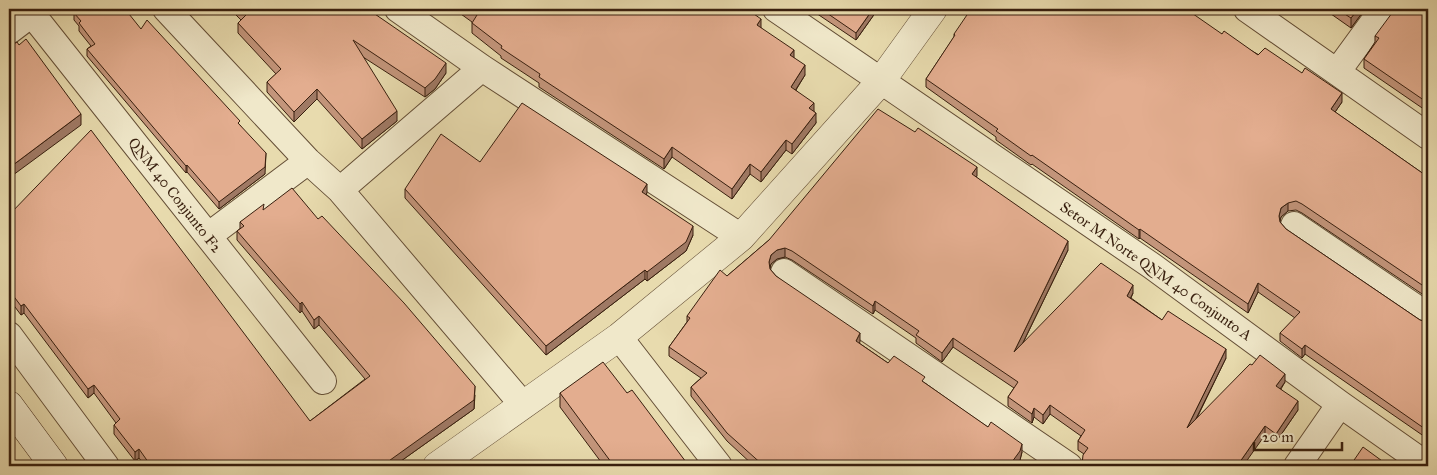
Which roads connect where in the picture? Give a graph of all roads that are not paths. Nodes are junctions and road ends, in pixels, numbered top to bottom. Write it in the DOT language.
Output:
graph roads {
  1 [pos="166,9"];
  2 [pos="398,9"];
  3 [pos="776,9"];
  4 [pos="933,9"];
  5 [pos="1247,9"];
  6 [pos="1383,9"];
  7 [pos="33,10"];
  8 [pos="9,31"];
  9 [pos="482,68"];
  10 [pos="1337,72"];
  11 [pos="881,81"];
  12 [pos="1428,136"];
  13 [pos="308,161"];
  14 [pos="340,190"];
  15 [pos="1294,226"];
  16 [pos="208,236"];
  17 [pos="741,237"];
  18 [pos="784,272"];
  19 [pos="1428,316"];
  20 [pos="9,335"];
  21 [pos="619,337"];
  22 [pos="323,381"];
  23 [pos="1340,404"];
  24 [pos="9,405"];
  25 [pos="523,405"];
  26 [pos="9,433"];
  27 [pos="1052,462"];
  28 [pos="31,466"];
  29 [pos="54,466"];
  30 [pos="106,466"];
  31 [pos="437,466"];
  32 [pos="719,466"];
  33 [pos="1298,466"];
  34 [pos="1428,466"];
  1 -- 13 [label="street"];
  2 -- 9 [label="street"];
  3 -- 11 [label="street, Setor M Norte QNM 40 Conjunto A"];
  4 -- 11 [label="street"];
  5 -- 10 [label="street"];
  6 -- 10 [label="street"];
  7 -- 8 [label="street"];
  7 -- 16 [label="street, QNM 40 Conjunto F2"];
  9 -- 14 [label="street"];
  9 -- 17 [label="street"];
  10 -- 12 [label="street"];
  11 -- 17 [label="street"];
  11 -- 23 [label="street, Setor M Norte QNM 40 Conjunto A"];
  13 -- 14 [label="street"];
  13 -- 16 [label="street"];
  14 -- 25 [label="street"];
  15 -- 19 [label="street"];
  16 -- 22 [label="street, QNM 40 Conjunto F2"];
  17 -- 21 [label="street"];
  18 -- 27 [label="street"];
  20 -- 30 [label="street"];
  21 -- 25 [label="street"];
  21 -- 32 [label="street"];
  23 -- 33 [label="street"];
  23 -- 34 [label="street, Setor M Norte QNM 40 Conjunto A"];
  24 -- 29 [label="street"];
  25 -- 31 [label="street"];
  26 -- 28 [label="street"];
}
